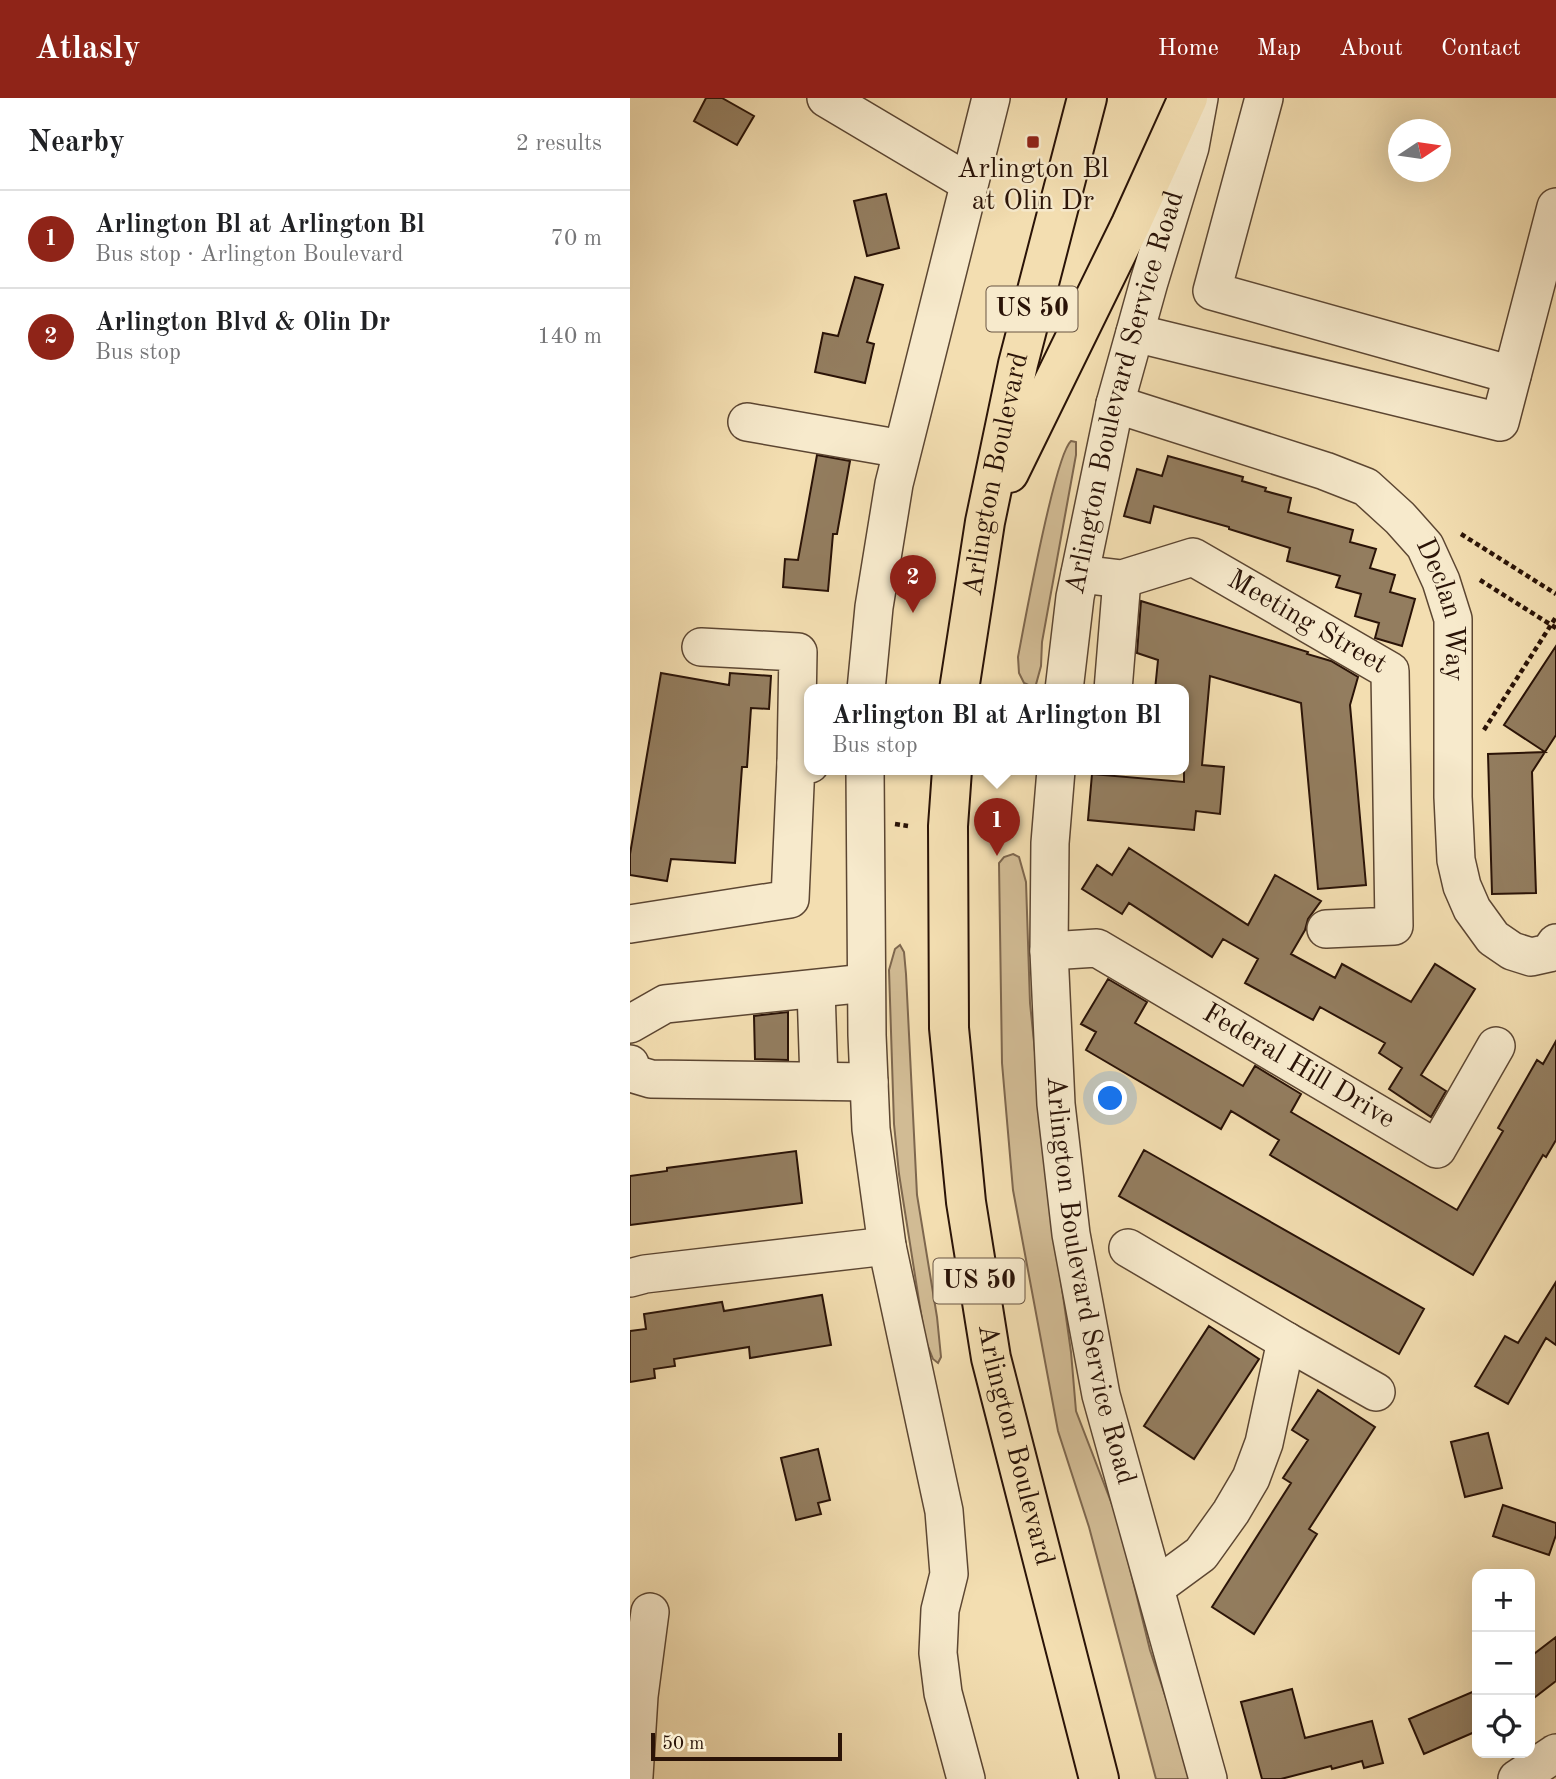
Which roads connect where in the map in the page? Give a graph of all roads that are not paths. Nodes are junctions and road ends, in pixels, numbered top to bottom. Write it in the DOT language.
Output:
graph roads {
  1 [pos="826,98"];
  2 [pos="991,98"];
  3 [pos="1087,98"];
  4 [pos="1188,98"];
  5 [pos="1199,98"];
  6 [pos="1264,98"];
  7 [pos="969,183"];
  8 [pos="1556,207"];
  9 [pos="1135,333"];
  10 [pos="1512,375"];
  11 [pos="1115,404"];
  12 [pos="747,422"];
  13 [pos="902,449"];
  14 [pos="985,522"];
  15 [pos="1080,574"];
  16 [pos="1122,579"];
  17 [pos="701,647"];
  18 [pos="867,684"];
  19 [pos="960,684"];
  20 [pos="1064,684"];
  21 [pos="1113,684"];
  22 [pos="803,764"];
  23 [pos="865,775"];
  24 [pos="952,775"];
  25 [pos="1056,775"];
  26 [pos="630,925"];
  27 [pos="1326,929"];
  28 [pos="1556,943"];
  29 [pos="1049,951"];
  30 [pos="866,983"];
  31 [pos="816,989"];
  32 [pos="630,1024"];
  33 [pos="1496,1046"];
  34 [pos="630,1064"];
  35 [pos="819,1081"];
  36 [pos="869,1082"];
  37 [pos="887,1246"];
  38 [pos="1128,1248"];
  39 [pos="630,1278"];
  40 [pos="1286,1341"];
  41 [pos="1376,1392"];
  42 [pos="1156,1587"];
  43 [pos="650,1612"];
  44 [pos="1556,1753"];
  45 [pos="634,1776"];
  46 [pos="966,1779"];
  47 [pos="1099,1779"];
  48 [pos="1208,1779"];
  49 [pos="1517,1779"];
  1 -- 7 [label="street"];
  2 -- 7 [label="street"];
  3 -- 14 [label="highway, Arlington Boulevard / US 50"];
  4 -- 14 [label="highway"];
  5 -- 9 [label="street, Arlington Boulevard Service Road"];
  6 -- 10 [label="street"];
  7 -- 13 [label="street"];
  8 -- 10 [label="street"];
  9 -- 10 [label="street"];
  9 -- 11 [label="street, Arlington Boulevard Service Road"];
  11 -- 15 [label="street, Arlington Boulevard Service Road"];
  11 -- 28 [label="street, Declan Way"];
  12 -- 13 [label="street"];
  13 -- 18 [label="street"];
  14 -- 19 [label="highway, Arlington Boulevard / US 50"];
  15 -- 16 [label="street, Meeting Street"];
  15 -- 20 [label="street, Arlington Boulevard Service Road"];
  16 -- 21 [label="street"];
  16 -- 27 [label="street, Meeting Street"];
  17 -- 22 [label="street"];
  22 -- 26 [label="street"];
  23 -- 30 [label="street"];
  24 -- 47 [label="highway, Arlington Boulevard / US 50"];
  25 -- 29 [label="street, Arlington Boulevard Service Road"];
  29 -- 33 [label="street, Federal Hill Drive"];
  29 -- 42 [label="street, Arlington Boulevard Service Road"];
  30 -- 31 [label="street"];
  30 -- 36 [label="street"];
  31 -- 32 [label="street"];
  31 -- 35 [label="street"];
  34 -- 35 [label="street"];
  35 -- 36 [label="street"];
  36 -- 37 [label="street"];
  37 -- 39 [label="street"];
  37 -- 46 [label="street"];
  38 -- 40 [label="street"];
  40 -- 41 [label="street"];
  40 -- 42 [label="street"];
  42 -- 48 [label="street, Arlington Boulevard Service Road"];
  43 -- 45 [label="street"];
  44 -- 49 [label="street"];
}
